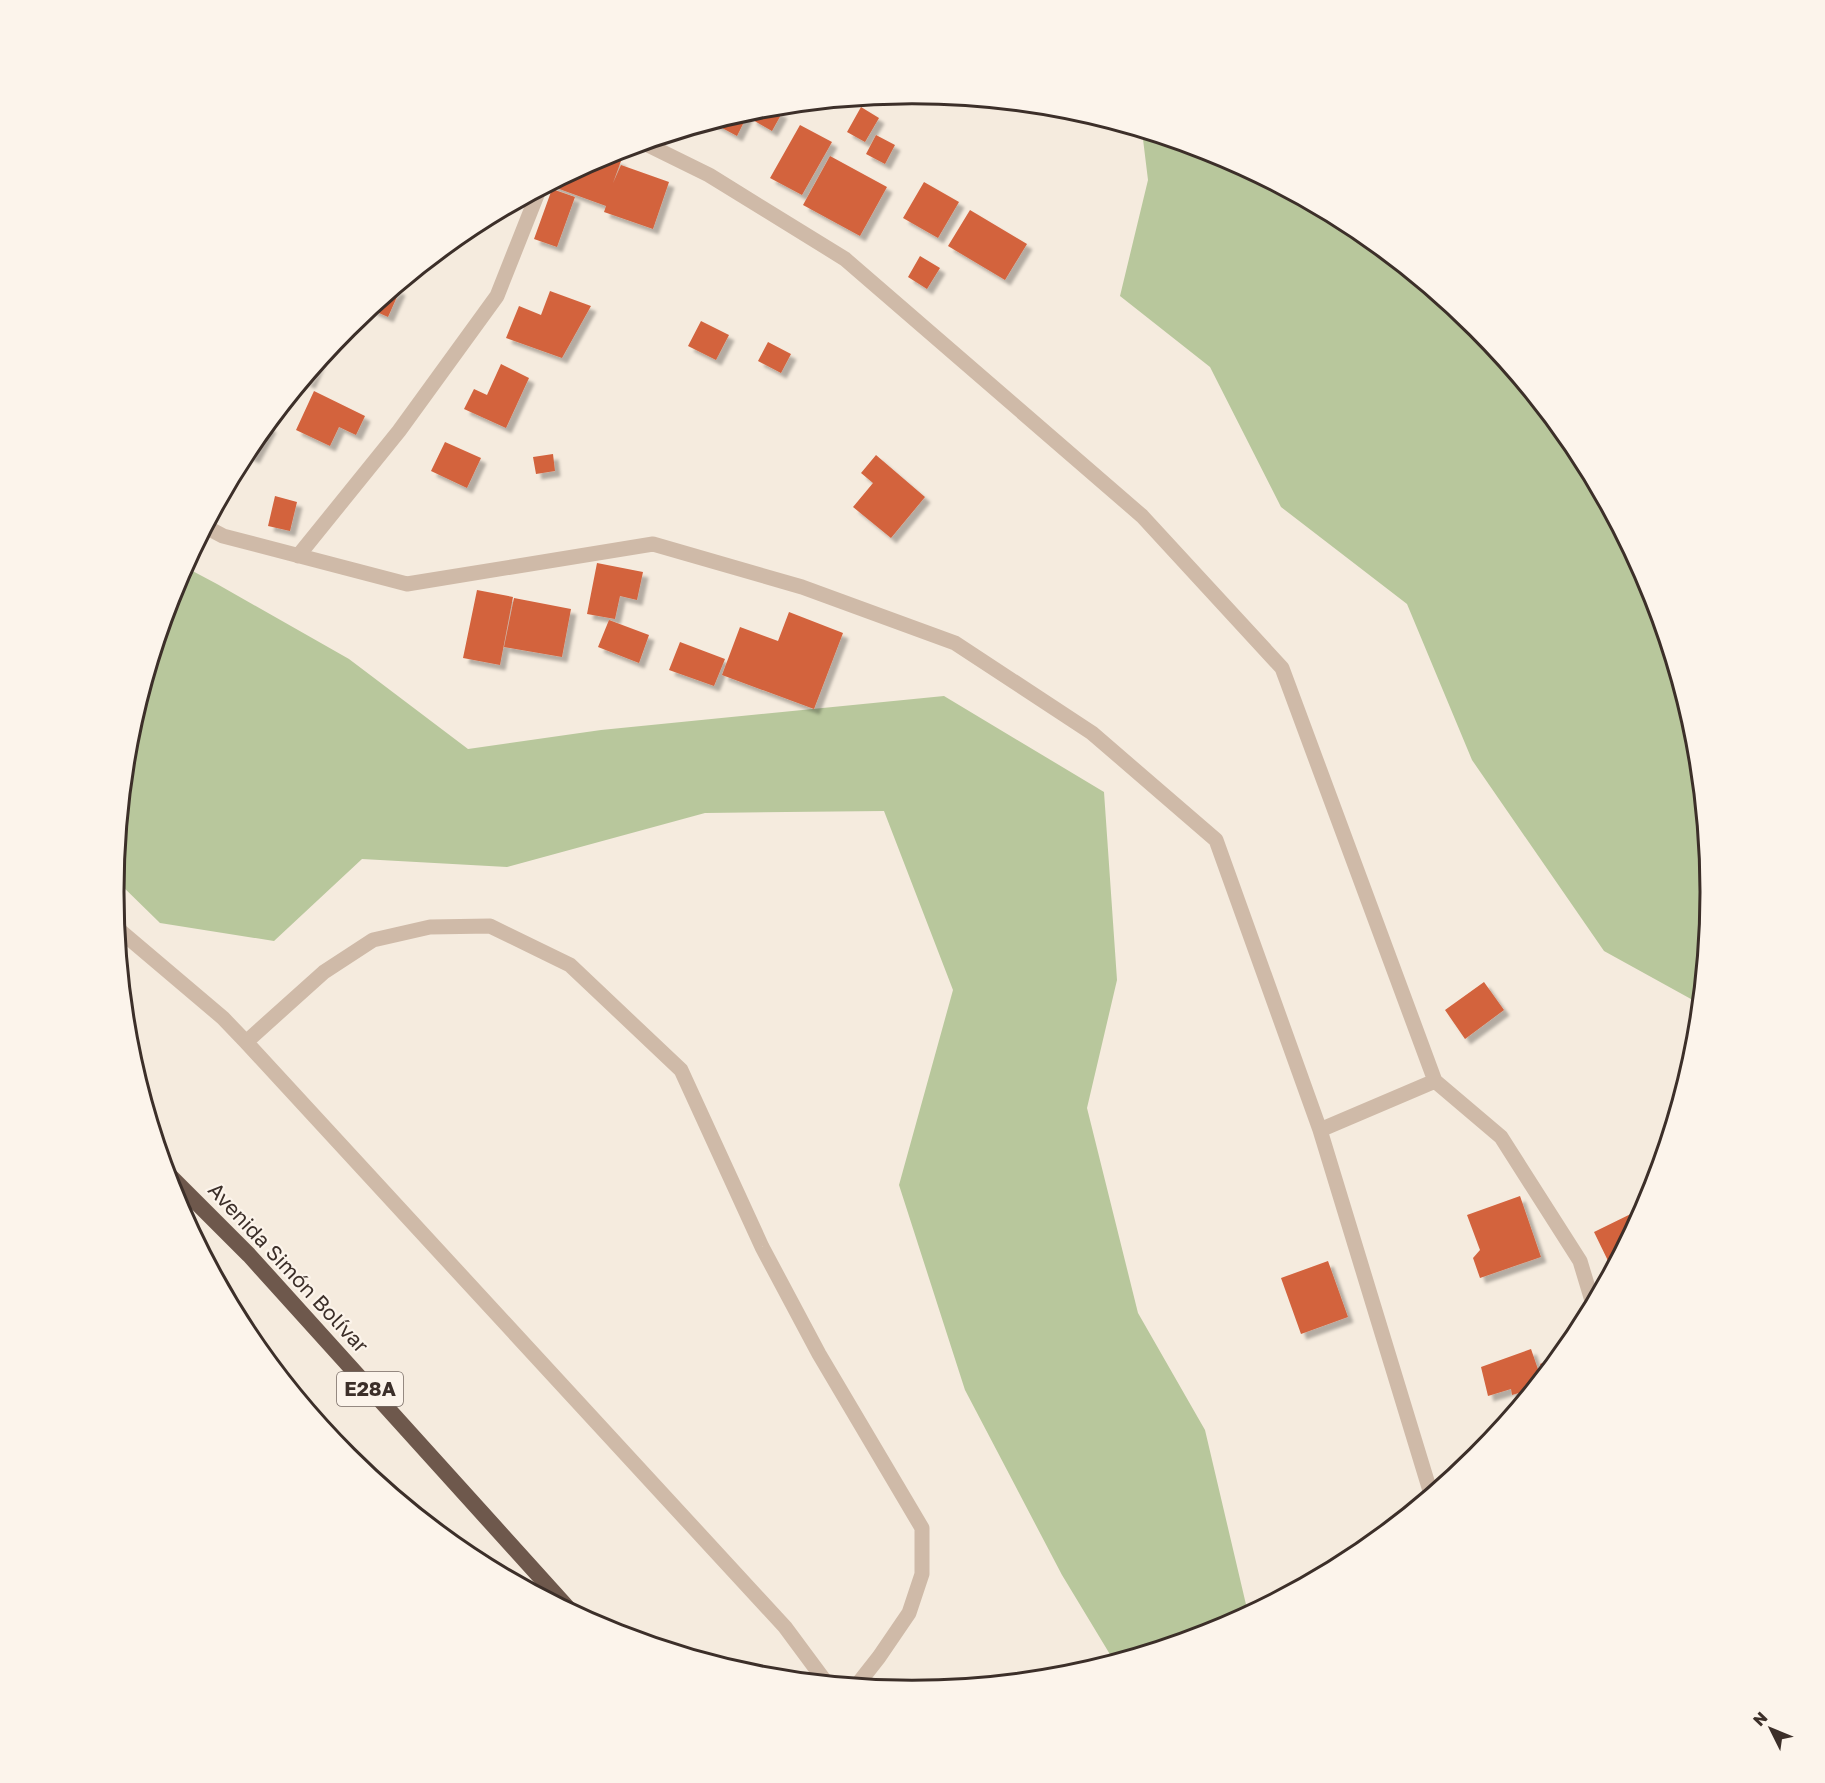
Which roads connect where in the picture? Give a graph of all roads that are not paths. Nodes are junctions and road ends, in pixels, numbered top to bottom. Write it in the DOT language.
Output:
graph roads {
  1 [pos="654,147"];
  2 [pos="535,201"];
  3 [pos="213,530"];
  4 [pos="298,556"];
  5 [pos="126,936"];
  6 [pos="246,1042"];
  7 [pos="1435,1082"];
  8 [pos="1320,1130"];
  9 [pos="182,1188"];
  10 [pos="1590,1294"];
  11 [pos="1429,1487"];
  12 [pos="554,1593"];
  13 [pos="820,1674"];
  14 [pos="862,1678"];
  1 -- 7 [label="street"];
  2 -- 4 [label="street"];
  3 -- 4 [label="street"];
  4 -- 8 [label="street"];
  5 -- 6 [label="street"];
  6 -- 13 [label="street"];
  6 -- 14 [label="street"];
  7 -- 8 [label="street"];
  7 -- 10 [label="street"];
  8 -- 11 [label="street"];
  9 -- 12 [label="highway, Avenida Simón Bolívar / E28A"];
}
